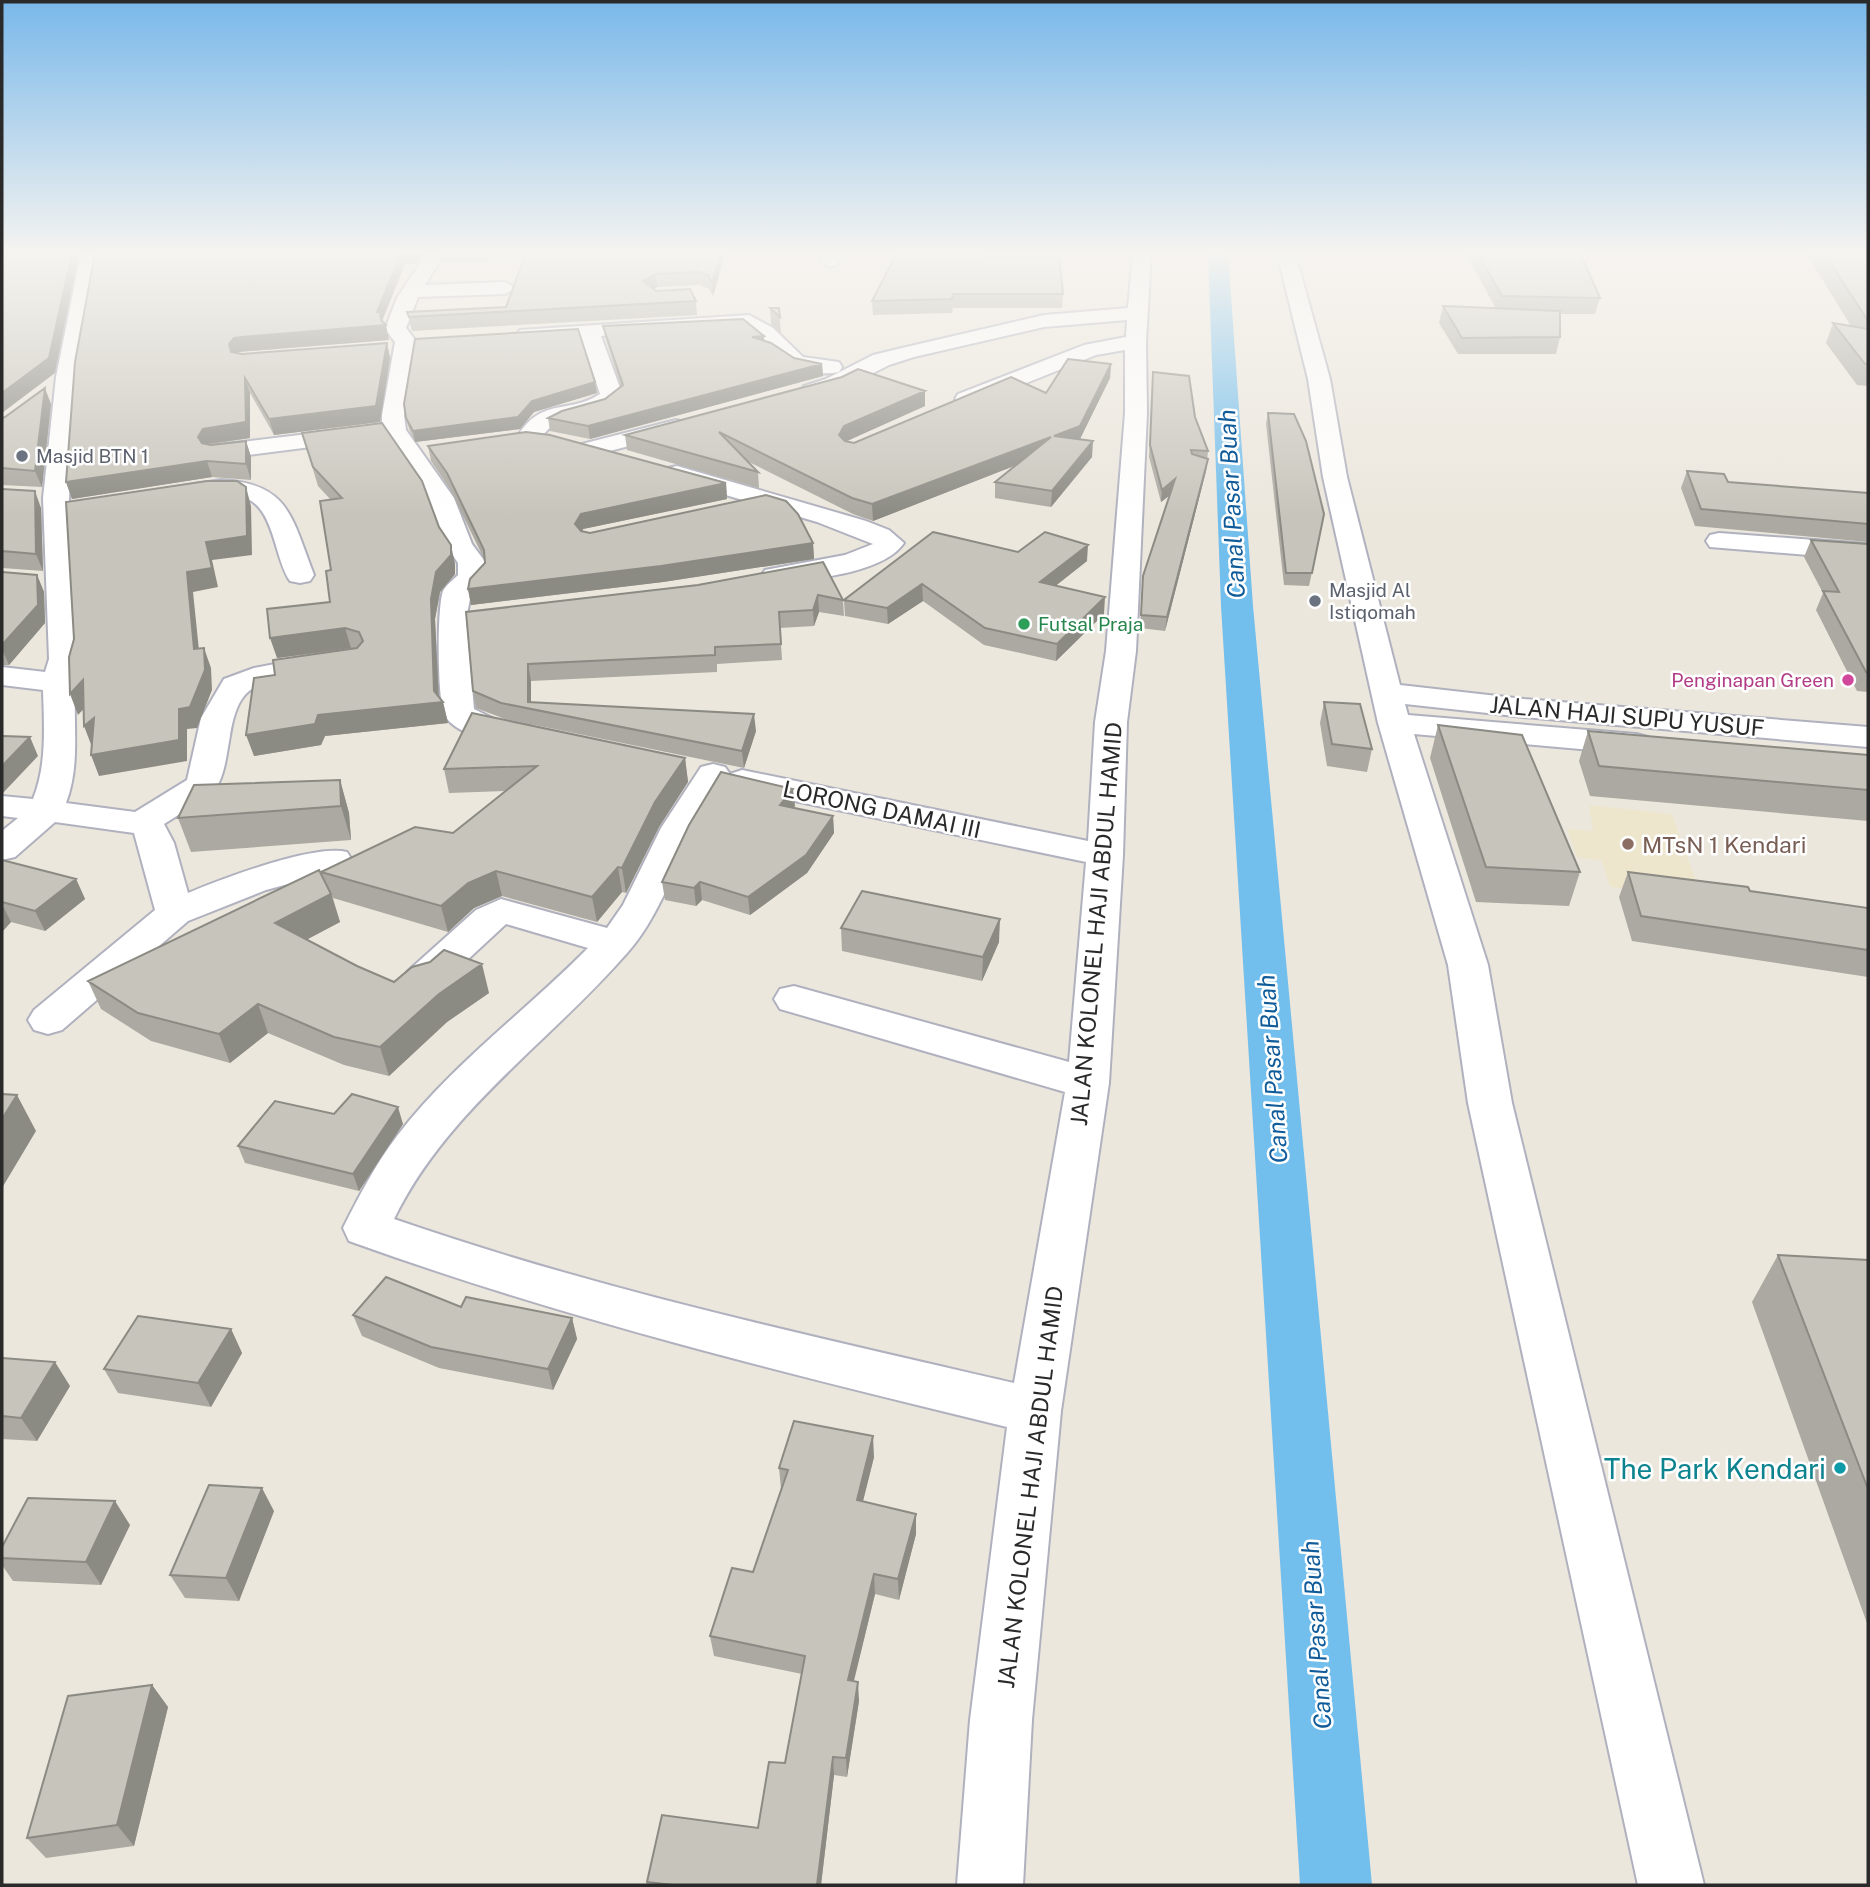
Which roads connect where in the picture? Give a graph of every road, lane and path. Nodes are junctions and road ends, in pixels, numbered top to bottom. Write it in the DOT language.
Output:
graph roads {
  1 [pos="74,341"];
  2 [pos="403,341"];
  3 [pos="425,341"];
  4 [pos="593,341"];
  5 [pos="774,341"];
  6 [pos="957,341"];
  7 [pos="1108,341"];
  8 [pos="1137,341"];
  9 [pos="1309,341"];
  10 [pos="405,345"];
  11 [pos="379,350"];
  12 [pos="864,368"];
  13 [pos="67,377"];
  14 [pos="45,393"];
  15 [pos="790,396"];
  16 [pos="941,410"];
  17 [pos="702,420"];
  18 [pos="394,430"];
  19 [pos="529,437"];
  20 [pos="504,440"];
  21 [pos="434,449"];
  22 [pos="586,450"];
  23 [pos="217,452"];
  24 [pos="408,454"];
  25 [pos="627,461"];
  26 [pos="651,467"];
  27 [pos="173,494"];
  28 [pos="29,496"];
  29 [pos="767,500"];
  30 [pos="65,506"];
  31 [pos="727,509"];
  32 [pos="1719,541"];
  33 [pos="1868,552"];
  34 [pos="300,575"];
  35 [pos="753,580"];
  36 [pos="351,660"];
  37 [pos="2,676"];
  38 [pos="58,683"];
  39 [pos="1390,708"];
  40 [pos="1868,737"];
  41 [pos="553,740"];
  42 [pos="1868,762"];
  43 [pos="2,807"];
  44 [pos="45,813"];
  45 [pos="140,824"];
  46 [pos="2,849"];
  47 [pos="1105,855"];
  48 [pos="334,860"];
  49 [pos="175,913"];
  50 [pos="615,943"];
  51 [pos="422,980"];
  52 [pos="794,999"];
  53 [pos="48,1020"];
  54 [pos="1088,1083"];
  55 [pos="1035,1411"];
  56 [pos="990,1885"];
  57 [pos="1671,1885"];
  1 -- 13 [label="street"];
  2 -- 10 [label="street"];
  3 -- 10 [label="street"];
  4 -- 19 [label="street"];
  5 -- 12 [label="street"];
  6 -- 12 [label="street"];
  7 -- 16 [label="street"];
  8 -- 47 [label="street, JALAN KOLONEL HAJI ABDUL HAMID"];
  9 -- 39 [label="street"];
  10 -- 11 [label="street"];
  10 -- 18 [label="street"];
  12 -- 15 [label="street"];
  13 -- 14 [label="street"];
  13 -- 30 [label="street"];
  17 -- 22 [label="street"];
  18 -- 23 [label="street"];
  18 -- 24 [label="street"];
  19 -- 20 [label="street"];
  19 -- 22 [label="street"];
  21 -- 24 [label="street"];
  22 -- 25 [label="street"];
  24 -- 41 [label="street"];
  26 -- 29 [label="street"];
  27 -- 34 [label="street"];
  28 -- 30 [label="street"];
  29 -- 31 [label="street"];
  29 -- 35 [label="street"];
  30 -- 38 [label="street"];
  32 -- 33 [label="street"];
  36 -- 45 [label="street"];
  37 -- 38 [label="street"];
  38 -- 44 [label="street"];
  39 -- 40 [label="street, JALAN HAJI SUPU YUSUF"];
  39 -- 42 [label="street, JALAN HAJI SUPU YUSUF"];
  39 -- 57 [label="street"];
  43 -- 44 [label="street"];
  44 -- 45 [label="street"];
  44 -- 46 [label="street"];
  45 -- 49 [label="street"];
  47 -- 50 [label="street, LORONG DAMAI III"];
  47 -- 54 [label="street, JALAN KOLONEL HAJI ABDUL HAMID"];
  48 -- 49 [label="street"];
  49 -- 53 [label="street"];
  50 -- 51 [label="street"];
  50 -- 55 [label="street"];
  52 -- 54 [label="street"];
  54 -- 55 [label="street, JALAN KOLONEL HAJI ABDUL HAMID"];
  55 -- 56 [label="street, JALAN KOLONEL HAJI ABDUL HAMID"];
}
